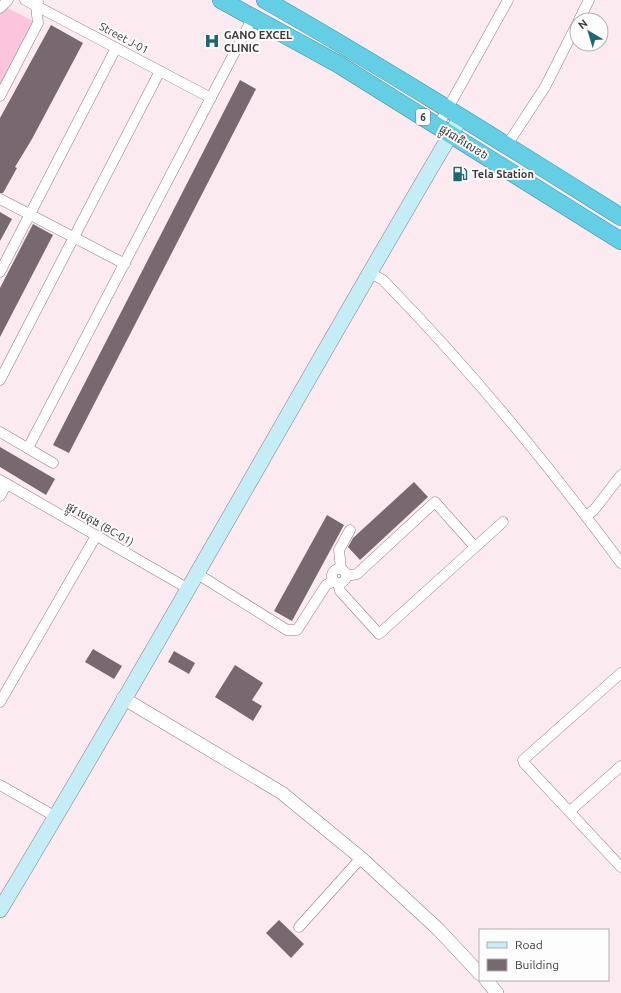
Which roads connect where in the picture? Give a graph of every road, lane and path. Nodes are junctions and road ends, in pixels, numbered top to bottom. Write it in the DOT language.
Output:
graph roads {
  1 [pos="8,0"];
  2 [pos="25,0"];
  3 [pos="221,0"];
  4 [pos="265,0"];
  5 [pos="508,0"];
  6 [pos="589,0"];
  7 [pos="38,3"];
  8 [pos="0,8"];
  9 [pos="583,12"];
  10 [pos="254,17"];
  11 [pos="569,40"];
  12 [pos="116,48"];
  13 [pos="160,71"];
  14 [pos="0,96"];
  15 [pos="211,98"];
  16 [pos="454,112"];
  17 [pos="444,130"];
  18 [pos="507,146"];
  19 [pos="0,199"];
  20 [pos="30,215"];
  21 [pos="621,217"];
  22 [pos="75,238"];
  23 [pos="621,241"];
  24 [pos="125,264"];
  25 [pos="0,272"];
  26 [pos="369,272"];
  27 [pos="0,380"];
  28 [pos="0,432"];
  29 [pos="28,448"];
  30 [pos="53,463"];
  31 [pos="621,475"];
  32 [pos="4,482"];
  33 [pos="0,496"];
  34 [pos="586,516"];
  35 [pos="503,522"];
  36 [pos="350,530"];
  37 [pos="96,536"];
  38 [pos="475,547"];
  39 [pos="621,563"];
  40 [pos="344,572"];
  41 [pos="196,573"];
  42 [pos="336,582"];
  43 [pos="187,588"];
  44 [pos="621,673"];
  45 [pos="123,698"];
  46 [pos="0,702"];
  47 [pos="621,766"];
  48 [pos="0,785"];
  49 [pos="570,811"];
  50 [pos="56,818"];
  51 [pos="360,858"];
  52 [pos="621,867"];
  53 [pos="0,910"];
  54 [pos="299,926"];
  55 [pos="479,973"];
  56 [pos="487,981"];
  57 [pos="498,993"];
  1 -- 8 [label="street"];
  2 -- 7 [label="street, Street J-01"];
  3 -- 10 [label="highway, ផ្លូវជាតិលេខ៦ / 6"];
  4 -- 16 [label="highway, ផ្លូវជាតិលេខ៦ / 6"];
  5 -- 16 [label="street"];
  6 -- 9 [label="street"];
  7 -- 12 [label="street, Street J-01"];
  7 -- 14 [label="street"];
  10 -- 15 [label="street"];
  10 -- 17 [label="highway, ផ្លូវជាតិលេខ៦ / 6"];
  11 -- 18 [label="street"];
  12 -- 13 [label="street, Street J-01"];
  12 -- 20 [label="street"];
  13 -- 15 [label="street, Street J-01"];
  13 -- 22 [label="street"];
  15 -- 24 [label="street"];
  16 -- 17 [label="main road"];
  16 -- 18 [label="highway, ផ្លូវជាតិលេខ៦ / 6"];
  17 -- 23 [label="highway, ផ្លូវជាតិលេខ៦ / 6"];
  17 -- 26 [label="main road"];
  18 -- 21 [label="highway, ផ្លូវជាតិលេខ៦ / 6"];
  19 -- 20 [label="street"];
  20 -- 22 [label="street"];
  20 -- 25 [label="street"];
  22 -- 24 [label="street"];
  22 -- 27 [label="street"];
  24 -- 29 [label="street"];
  26 -- 34 [label="street"];
  26 -- 41 [label="main road"];
  28 -- 29 [label="street"];
  29 -- 30 [label="street"];
  31 -- 34 [label="street"];
  32 -- 33 [label="street"];
  32 -- 37 [label="street, ផ្លូវ បេតុង (BC-01)"];
  34 -- 39 [label="street"];
  35 -- 38 [label="street"];
  36 -- 40 [label="street"];
  37 -- 43 [label="street, ផ្លូវ បេតុង (BC-01)"];
  37 -- 46 [label="street"];
  38 -- 40 [label="street"];
  38 -- 42 [label="street"];
  40 -- 42 [label="street"];
  41 -- 42 [label="street"];
  41 -- 43 [label="main road"];
  43 -- 45 [label="main road"];
  44 -- 49 [label="street"];
  45 -- 50 [label="main road"];
  45 -- 51 [label="street"];
  47 -- 49 [label="street"];
  48 -- 50 [label="street"];
  49 -- 52 [label="street"];
  50 -- 53 [label="main road"];
  51 -- 54 [label="street"];
  51 -- 55 [label="street"];
  56 -- 57 [label="street"];
}
